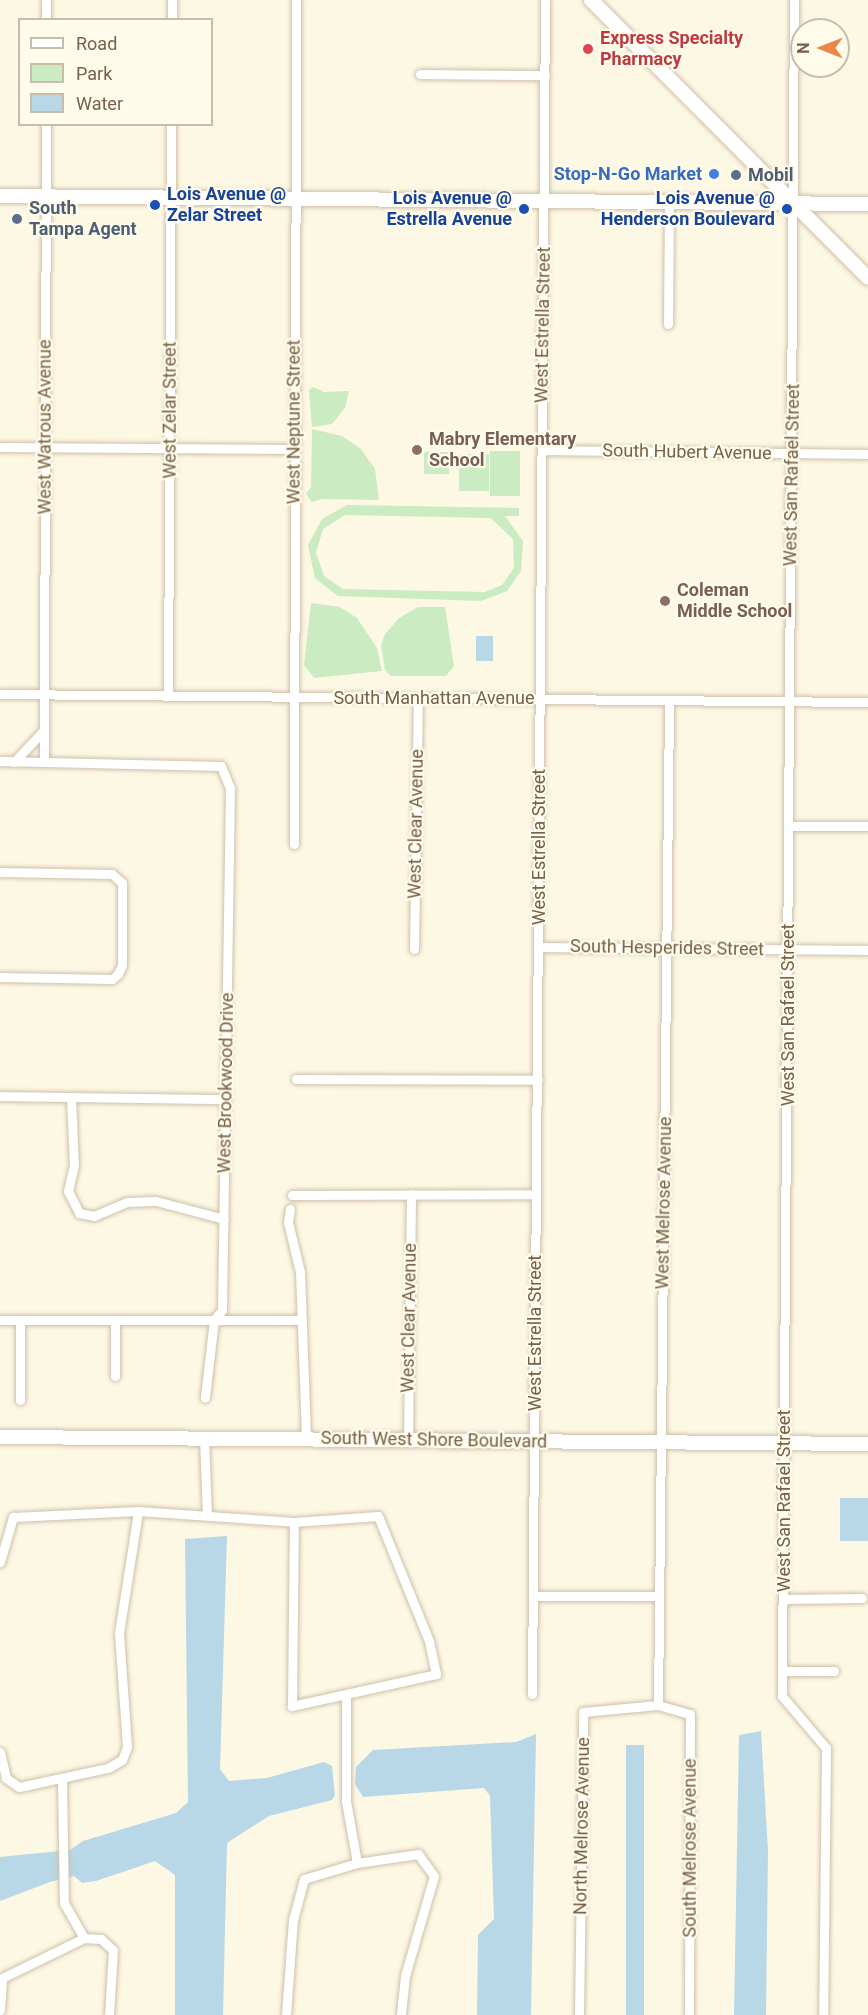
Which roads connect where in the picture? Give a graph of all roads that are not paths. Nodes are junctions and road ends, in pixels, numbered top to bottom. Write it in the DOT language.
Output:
graph roads {
  1 [pos="46,0"];
  2 [pos="172,0"];
  3 [pos="296,0"];
  4 [pos="545,0"];
  5 [pos="591,0"];
  6 [pos="794,0"];
  7 [pos="46,18"];
  8 [pos="172,18"];
  9 [pos="420,74"];
  10 [pos="545,75"];
  11 [pos="46,126"];
  12 [pos="171,126"];
  13 [pos="0,196"];
  14 [pos="45,196"];
  15 [pos="171,196"];
  16 [pos="295,196"];
  17 [pos="544,201"];
  18 [pos="669,202"];
  19 [pos="795,204"];
  20 [pos="868,204"];
  21 [pos="868,278"];
  22 [pos="668,324"];
  23 [pos="0,447"];
  24 [pos="45,447"];
  25 [pos="170,448"];
  26 [pos="294,450"];
  27 [pos="542,450"];
  28 [pos="792,454"];
  29 [pos="868,454"];
  30 [pos="0,694"];
  31 [pos="44,694"];
  32 [pos="168,696"];
  33 [pos="294,698"];
  34 [pos="538,698"];
  35 [pos="418,700"];
  36 [pos="669,700"];
  37 [pos="790,701"];
  38 [pos="868,702"];
  39 [pos="44,730"];
  40 [pos="0,761"];
  41 [pos="14,762"];
  42 [pos="44,762"];
  43 [pos="789,825"];
  44 [pos="868,826"];
  45 [pos="294,844"];
  46 [pos="0,872"];
  47 [pos="539,947"];
  48 [pos="669,948"];
  49 [pos="414,949"];
  50 [pos="789,949"];
  51 [pos="868,950"];
  52 [pos="0,977"];
  53 [pos="296,1079"];
  54 [pos="538,1080"];
  55 [pos="0,1096"];
  56 [pos="71,1097"];
  57 [pos="225,1099"];
  58 [pos="411,1194"];
  59 [pos="536,1194"];
  60 [pos="292,1195"];
  61 [pos="290,1209"];
  62 [pos="224,1219"];
  63 [pos="0,1320"];
  64 [pos="20,1320"];
  65 [pos="115,1320"];
  66 [pos="214,1320"];
  67 [pos="302,1320"];
  68 [pos="115,1376"];
  69 [pos="205,1397"];
  70 [pos="20,1400"];
  71 [pos="0,1437"];
  72 [pos="204,1438"];
  73 [pos="306,1439"];
  74 [pos="408,1441"];
  75 [pos="534,1442"];
  76 [pos="659,1443"];
  77 [pos="784,1444"];
  78 [pos="868,1444"];
  79 [pos="138,1511"];
  80 [pos="207,1515"];
  81 [pos="294,1522"];
  82 [pos="0,1562"];
  83 [pos="533,1596"];
  84 [pos="658,1596"];
  85 [pos="862,1598"];
  86 [pos="783,1599"];
  87 [pos="783,1671"];
  88 [pos="834,1671"];
  89 [pos="346,1694"];
  90 [pos="532,1694"];
  91 [pos="658,1706"];
  92 [pos="0,1752"];
  93 [pos="62,1779"];
  94 [pos="357,1863"];
  95 [pos="84,1938"];
  96 [pos="0,2010"];
  97 [pos="109,2015"];
  98 [pos="286,2015"];
  99 [pos="401,2015"];
  100 [pos="579,2015"];
  101 [pos="689,2015"];
  102 [pos="823,2015"];
  1 -- 7 [label="street"];
  2 -- 8 [label="street"];
  3 -- 16 [label="street, West Neptune Street"];
  4 -- 10 [label="street, West Estrella Street"];
  5 -- 19 [label="street"];
  6 -- 19 [label="street, West San Rafael Street"];
  9 -- 10 [label="street"];
  10 -- 17 [label="street, West Estrella Street"];
  11 -- 14 [label="street, West Watrous Avenue"];
  12 -- 15 [label="street, West Zelar Street"];
  13 -- 14 [label="street"];
  14 -- 15 [label="street"];
  14 -- 24 [label="street, West Watrous Avenue"];
  15 -- 16 [label="street"];
  15 -- 25 [label="street, West Zelar Street"];
  16 -- 17 [label="street"];
  16 -- 26 [label="street, West Neptune Street"];
  17 -- 18 [label="street"];
  17 -- 27 [label="street, West Estrella Street"];
  18 -- 19 [label="street"];
  18 -- 22 [label="street"];
  19 -- 20 [label="street"];
  19 -- 21 [label="street"];
  19 -- 28 [label="street, West San Rafael Street"];
  23 -- 24 [label="street"];
  24 -- 25 [label="street"];
  24 -- 31 [label="street, West Watrous Avenue"];
  25 -- 26 [label="street"];
  25 -- 32 [label="street, West Zelar Street"];
  26 -- 33 [label="street, West Neptune Street"];
  27 -- 28 [label="street, South Hubert Avenue"];
  27 -- 34 [label="street, West Estrella Street"];
  28 -- 29 [label="street, South Hubert Avenue"];
  28 -- 37 [label="street, West San Rafael Street"];
  30 -- 31 [label="street, South Manhattan Avenue"];
  31 -- 32 [label="street, South Manhattan Avenue"];
  31 -- 39 [label="street, West Watrous Avenue"];
  32 -- 33 [label="street, South Manhattan Avenue"];
  33 -- 35 [label="street, South Manhattan Avenue"];
  33 -- 45 [label="street, West Neptune Street"];
  34 -- 35 [label="street, South Manhattan Avenue"];
  34 -- 36 [label="street, South Manhattan Avenue"];
  34 -- 47 [label="street, West Estrella Street"];
  35 -- 49 [label="street, West Clear Avenue"];
  36 -- 37 [label="street, South Manhattan Avenue"];
  36 -- 48 [label="street, West Melrose Avenue"];
  37 -- 38 [label="street, South Manhattan Avenue"];
  37 -- 43 [label="street, West San Rafael Street"];
  39 -- 41 [label="street"];
  39 -- 42 [label="street, West Watrous Avenue"];
  40 -- 41 [label="street"];
  41 -- 42 [label="street"];
  42 -- 57 [label="street, West Brookwood Drive"];
  43 -- 44 [label="street"];
  43 -- 50 [label="street, West San Rafael Street"];
  46 -- 52 [label="street"];
  47 -- 48 [label="street, South Hesperides Street"];
  47 -- 54 [label="street, West Estrella Street"];
  48 -- 50 [label="street, South Hesperides Street"];
  48 -- 76 [label="street, West Melrose Avenue"];
  50 -- 51 [label="street, South Hesperides Street"];
  50 -- 77 [label="street, West San Rafael Street"];
  53 -- 54 [label="street"];
  54 -- 59 [label="street, West Estrella Street"];
  55 -- 56 [label="street"];
  56 -- 57 [label="street"];
  56 -- 62 [label="street"];
  57 -- 62 [label="street, West Brookwood Drive"];
  58 -- 59 [label="street"];
  58 -- 60 [label="street"];
  58 -- 74 [label="street, West Clear Avenue"];
  59 -- 75 [label="street, West Estrella Street"];
  61 -- 67 [label="street"];
  62 -- 66 [label="street, West Brookwood Drive"];
  63 -- 64 [label="street"];
  64 -- 65 [label="street"];
  64 -- 70 [label="street"];
  65 -- 66 [label="street"];
  65 -- 68 [label="street"];
  66 -- 67 [label="street"];
  66 -- 69 [label="street, West Brookwood Drive"];
  67 -- 73 [label="street"];
  71 -- 72 [label="street, South West Shore Boulevard"];
  72 -- 73 [label="street, South West Shore Boulevard"];
  72 -- 80 [label="street"];
  73 -- 74 [label="street, South West Shore Boulevard"];
  74 -- 75 [label="street, South West Shore Boulevard"];
  75 -- 76 [label="street, South West Shore Boulevard"];
  75 -- 83 [label="street, West Estrella Street"];
  76 -- 77 [label="street, South West Shore Boulevard"];
  76 -- 84 [label="street, West Melrose Avenue"];
  77 -- 78 [label="street, South West Shore Boulevard"];
  77 -- 86 [label="street, West San Rafael Street"];
  79 -- 80 [label="street"];
  79 -- 82 [label="street"];
  79 -- 93 [label="street"];
  80 -- 81 [label="street"];
  81 -- 89 [label="street"];
  81 -- 89 [label="street"];
  83 -- 84 [label="street"];
  83 -- 90 [label="street, West Estrella Street"];
  84 -- 91 [label="street, West Melrose Avenue"];
  85 -- 86 [label="street"];
  86 -- 87 [label="street, West San Rafael Street"];
  87 -- 88 [label="street"];
  87 -- 102 [label="street, West San Rafael Street"];
  89 -- 94 [label="street"];
  91 -- 100 [label="street, North Melrose Avenue"];
  91 -- 101 [label="street, South Melrose Avenue"];
  92 -- 93 [label="street"];
  93 -- 95 [label="street"];
  94 -- 98 [label="street"];
  94 -- 99 [label="street"];
  95 -- 96 [label="street"];
  95 -- 97 [label="street"];
}
